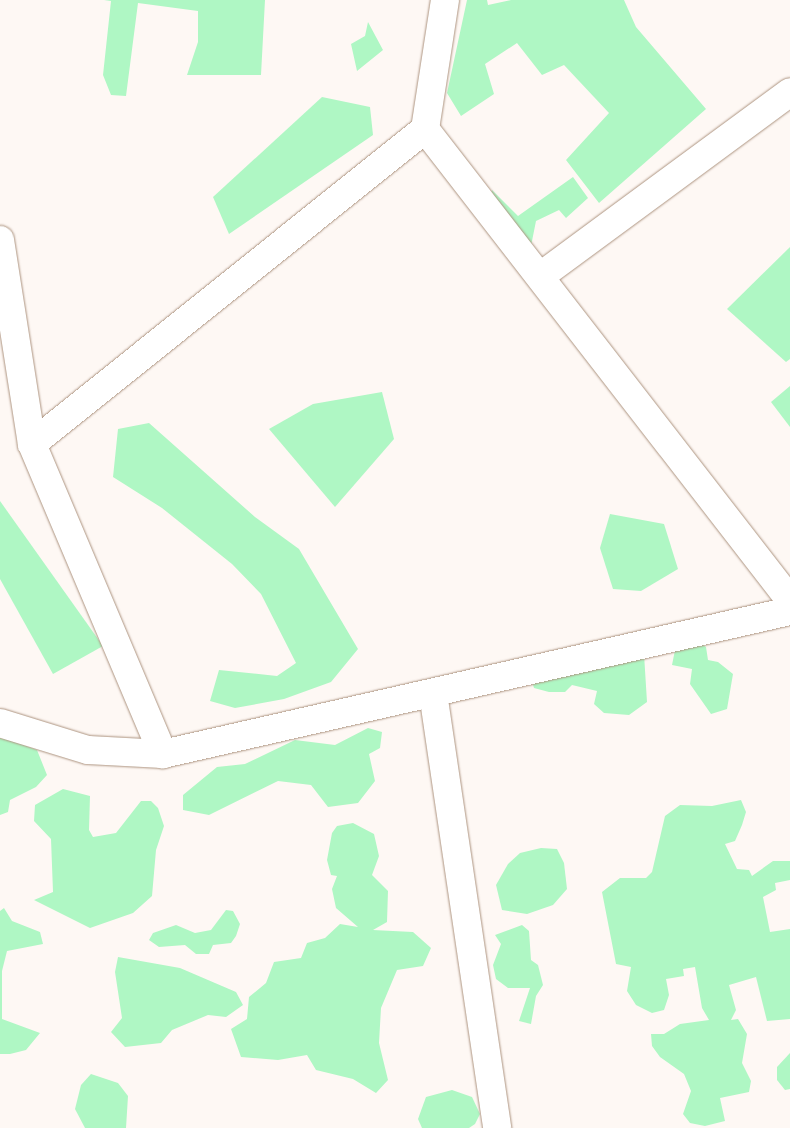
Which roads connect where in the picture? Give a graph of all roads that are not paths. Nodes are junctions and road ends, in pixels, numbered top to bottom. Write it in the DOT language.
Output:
graph roads {
  1 [pos="445,0"];
  2 [pos="790,92"];
  3 [pos="425,129"];
  4 [pos="0,240"];
  5 [pos="542,275"];
  6 [pos="32,444"];
  7 [pos="790,600"];
  8 [pos="790,611"];
  9 [pos="433,693"];
  10 [pos="0,723"];
  11 [pos="163,754"];
  12 [pos="497,1128"];
  1 -- 3 [label="street"];
  2 -- 5 [label="street"];
  3 -- 5 [label="street"];
  3 -- 6 [label="street"];
  4 -- 6 [label="street"];
  5 -- 7 [label="street"];
  6 -- 11 [label="street"];
  8 -- 9 [label="street"];
  9 -- 11 [label="street"];
  9 -- 12 [label="street"];
  10 -- 11 [label="street"];
}
